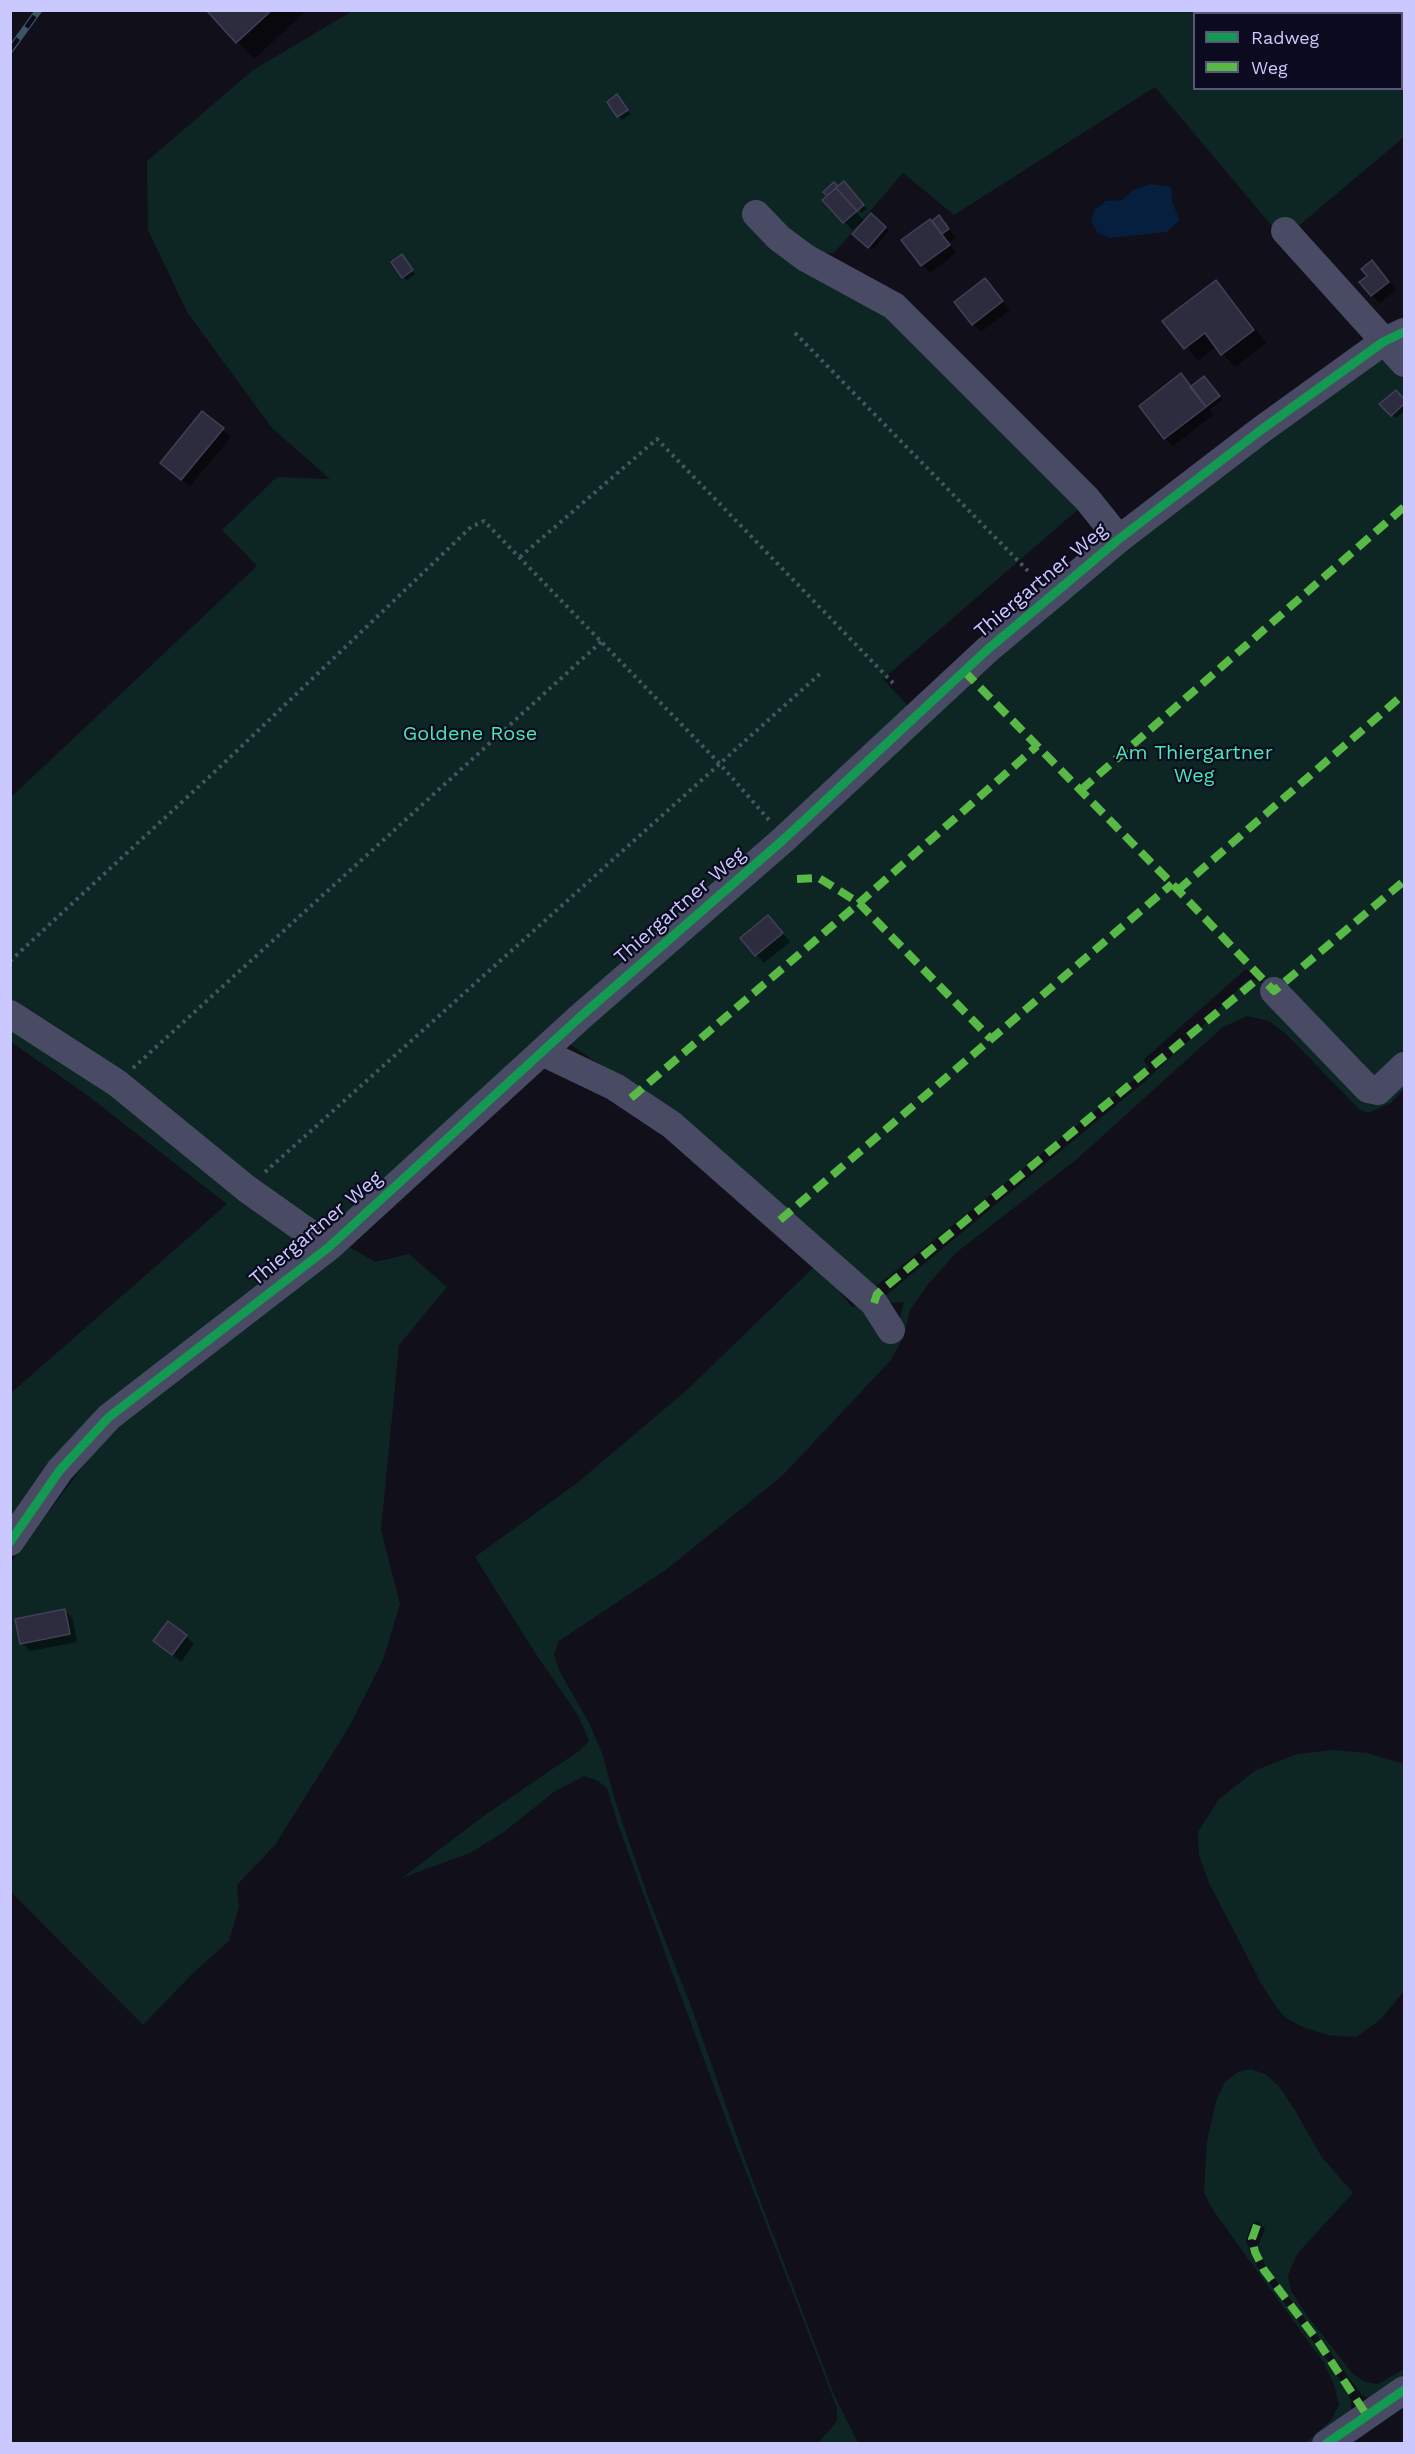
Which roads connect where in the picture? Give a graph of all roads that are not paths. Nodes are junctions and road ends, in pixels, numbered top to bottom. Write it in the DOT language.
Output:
graph roads {
  1 [pos="756,214"];
  2 [pos="1285,231"];
  3 [pos="1394,337"];
  4 [pos="1404,363"];
  5 [pos="1119,539"];
  6 [pos="1274,991"];
  7 [pos="10,1014"];
  8 [pos="542,1052"];
  9 [pos="1404,1066"];
  10 [pos="328,1247"];
  11 [pos="891,1330"];
  12 [pos="10,1542"];
  13 [pos="1404,2390"];
  14 [pos="1326,2444"];
  1 -- 5 [label="street"];
  2 -- 3 [label="street"];
  3 -- 4 [label="street"];
  3 -- 5 [label="street, Thiergartner Weg"];
  5 -- 8 [label="street, Thiergartner Weg"];
  6 -- 9 [label="street"];
  7 -- 10 [label="street, Thiergartner Weg"];
  8 -- 10 [label="street, Thiergartner Weg"];
  8 -- 11 [label="street"];
  10 -- 12 [label="street, Thiergartner Weg"];
  13 -- 14 [label="street"];
}
